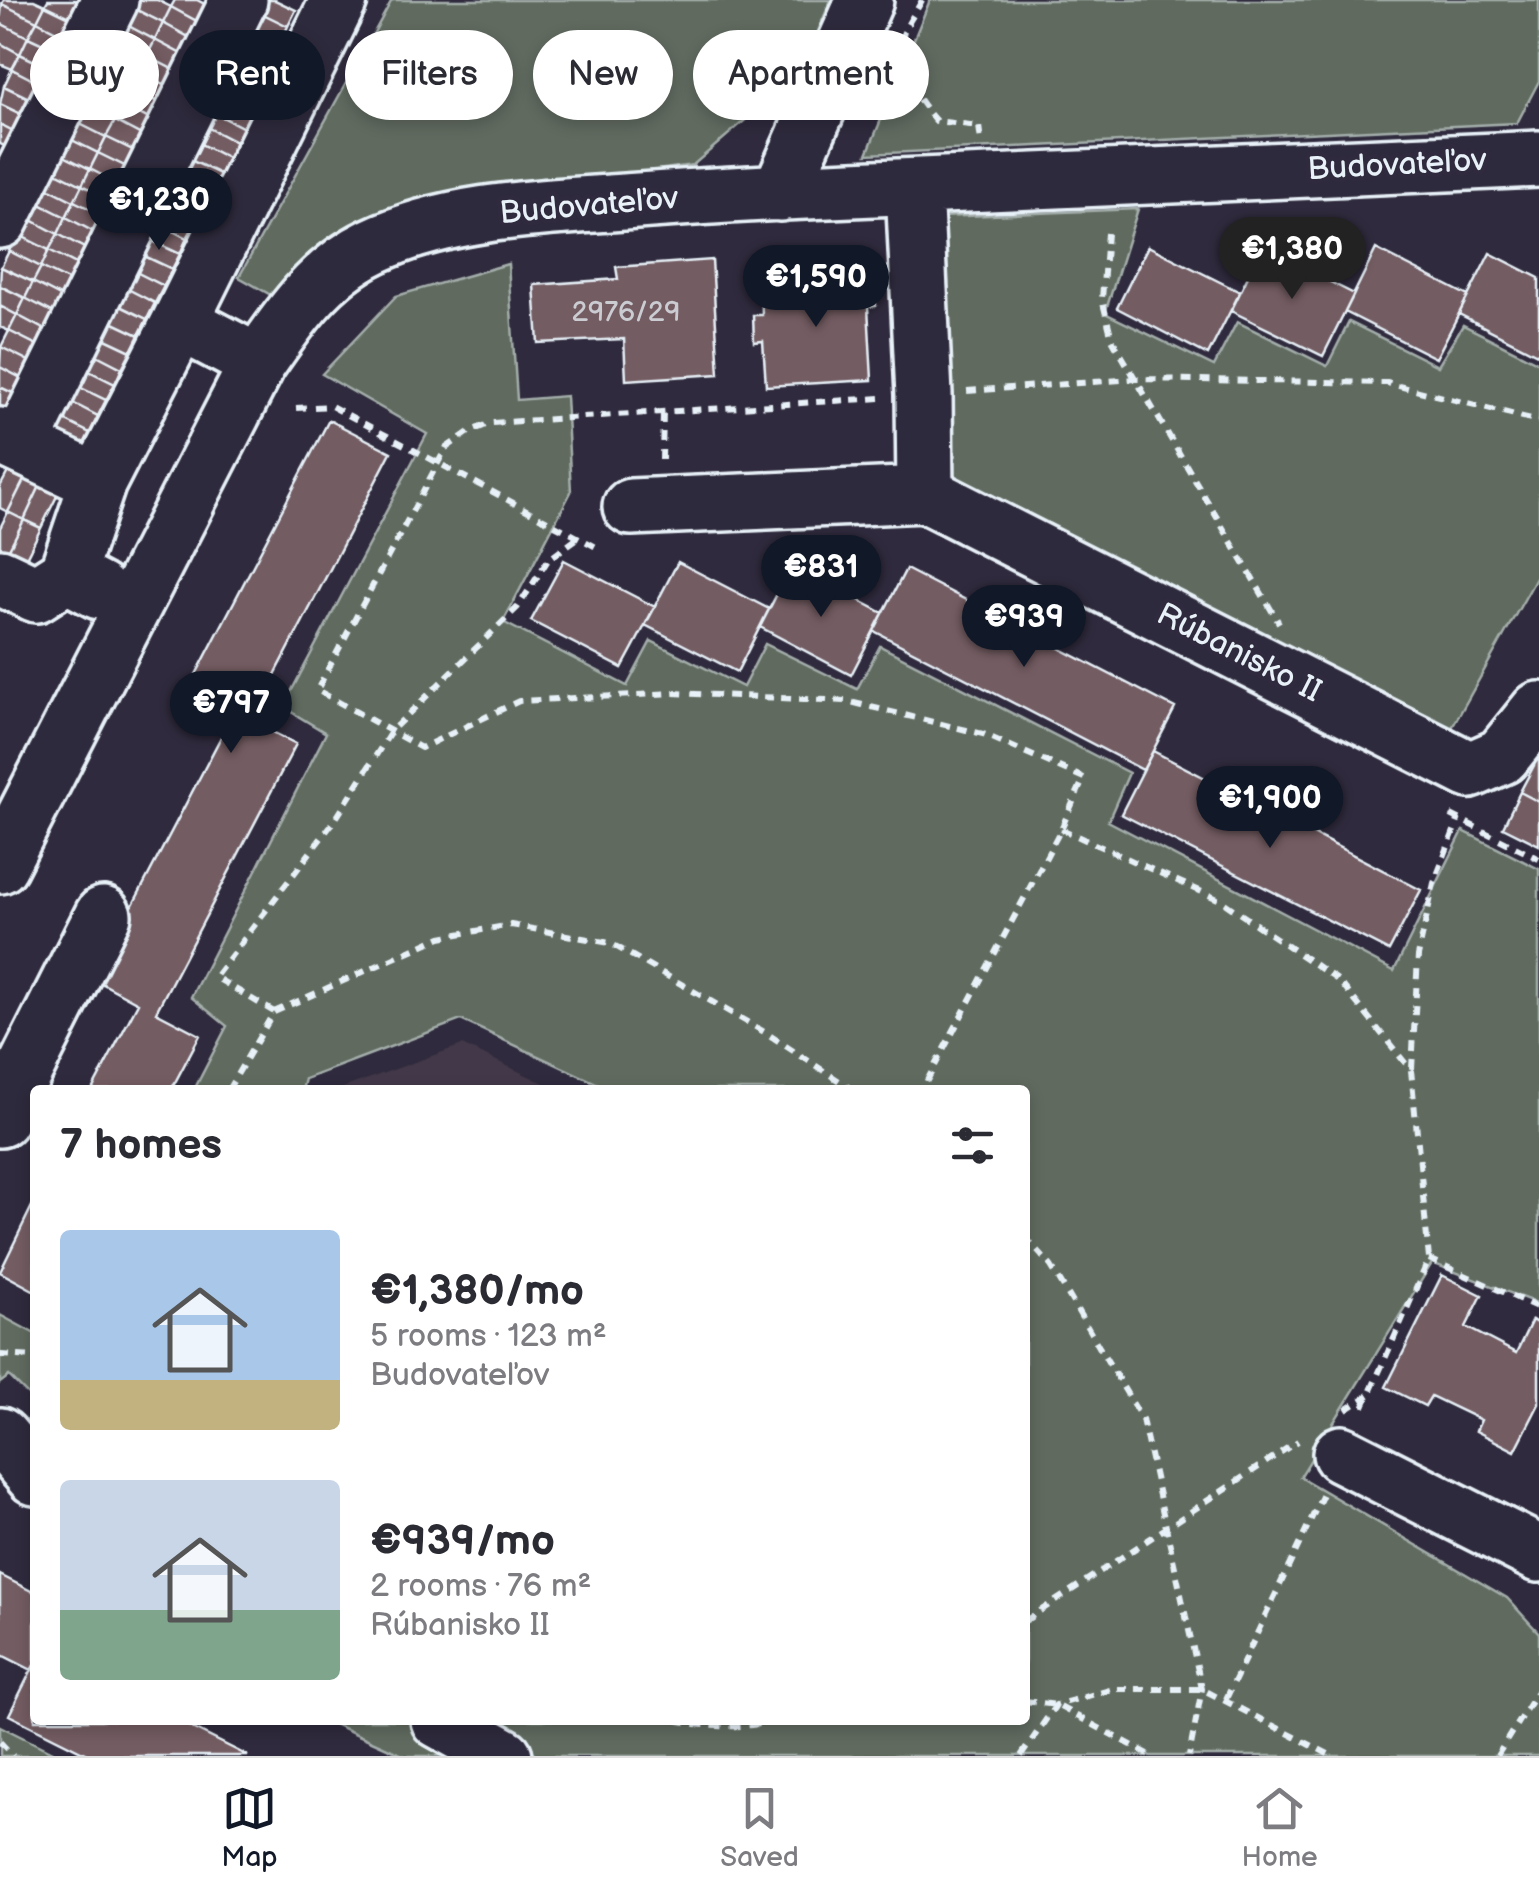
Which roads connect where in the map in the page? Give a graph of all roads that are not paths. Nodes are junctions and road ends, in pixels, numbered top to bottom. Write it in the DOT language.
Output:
graph roads {
  1 [pos="110,0"];
  2 [pos="239,0"];
  3 [pos="340,0"];
  4 [pos="865,0"];
  5 [pos="1539,159"];
  6 [pos="914,186"];
  7 [pos="780,193"];
  8 [pos="0,220"];
  9 [pos="180,322"];
  10 [pos="258,362"];
  11 [pos="10,440"];
  12 [pos="98,482"];
  13 [pos="924,494"];
  14 [pos="615,528"];
  15 [pos="67,574"];
  16 [pos="0,577"];
  17 [pos="132,610"];
  18 [pos="1539,710"];
  19 [pos="17,793"];
  20 [pos="0,866"];
  21 [pos="103,915"];
  22 [pos="0,1119"];
  23 [pos="1329,1434"];
  24 [pos="0,1436"];
  25 [pos="30,1472"];
  26 [pos="1539,1554"];
  27 [pos="448,1725"];
  28 [pos="504,1756"];
  1 -- 8 [label="street"];
  2 -- 11 [label="street"];
  3 -- 9 [label="street"];
  4 -- 7 [label="street"];
  5 -- 6 [label="street, Budovateľov"];
  6 -- 7 [label="street, Budovateľov"];
  6 -- 13 [label="street"];
  7 -- 10 [label="street, Budovateľov"];
  9 -- 10 [label="street"];
  9 -- 12 [label="street"];
  10 -- 17 [label="street, Budovateľov"];
  11 -- 12 [label="street"];
  12 -- 15 [label="street"];
  13 -- 14 [label="street, Rúbanisko II"];
  13 -- 18 [label="street, Rúbanisko II"];
  15 -- 16 [label="street"];
  15 -- 17 [label="street"];
  17 -- 19 [label="street, Budovateľov"];
  19 -- 20 [label="street, Budovateľov"];
  21 -- 22 [label="street"];
  23 -- 26 [label="street"];
  24 -- 25 [label="street"];
  27 -- 28 [label="street"];
}
